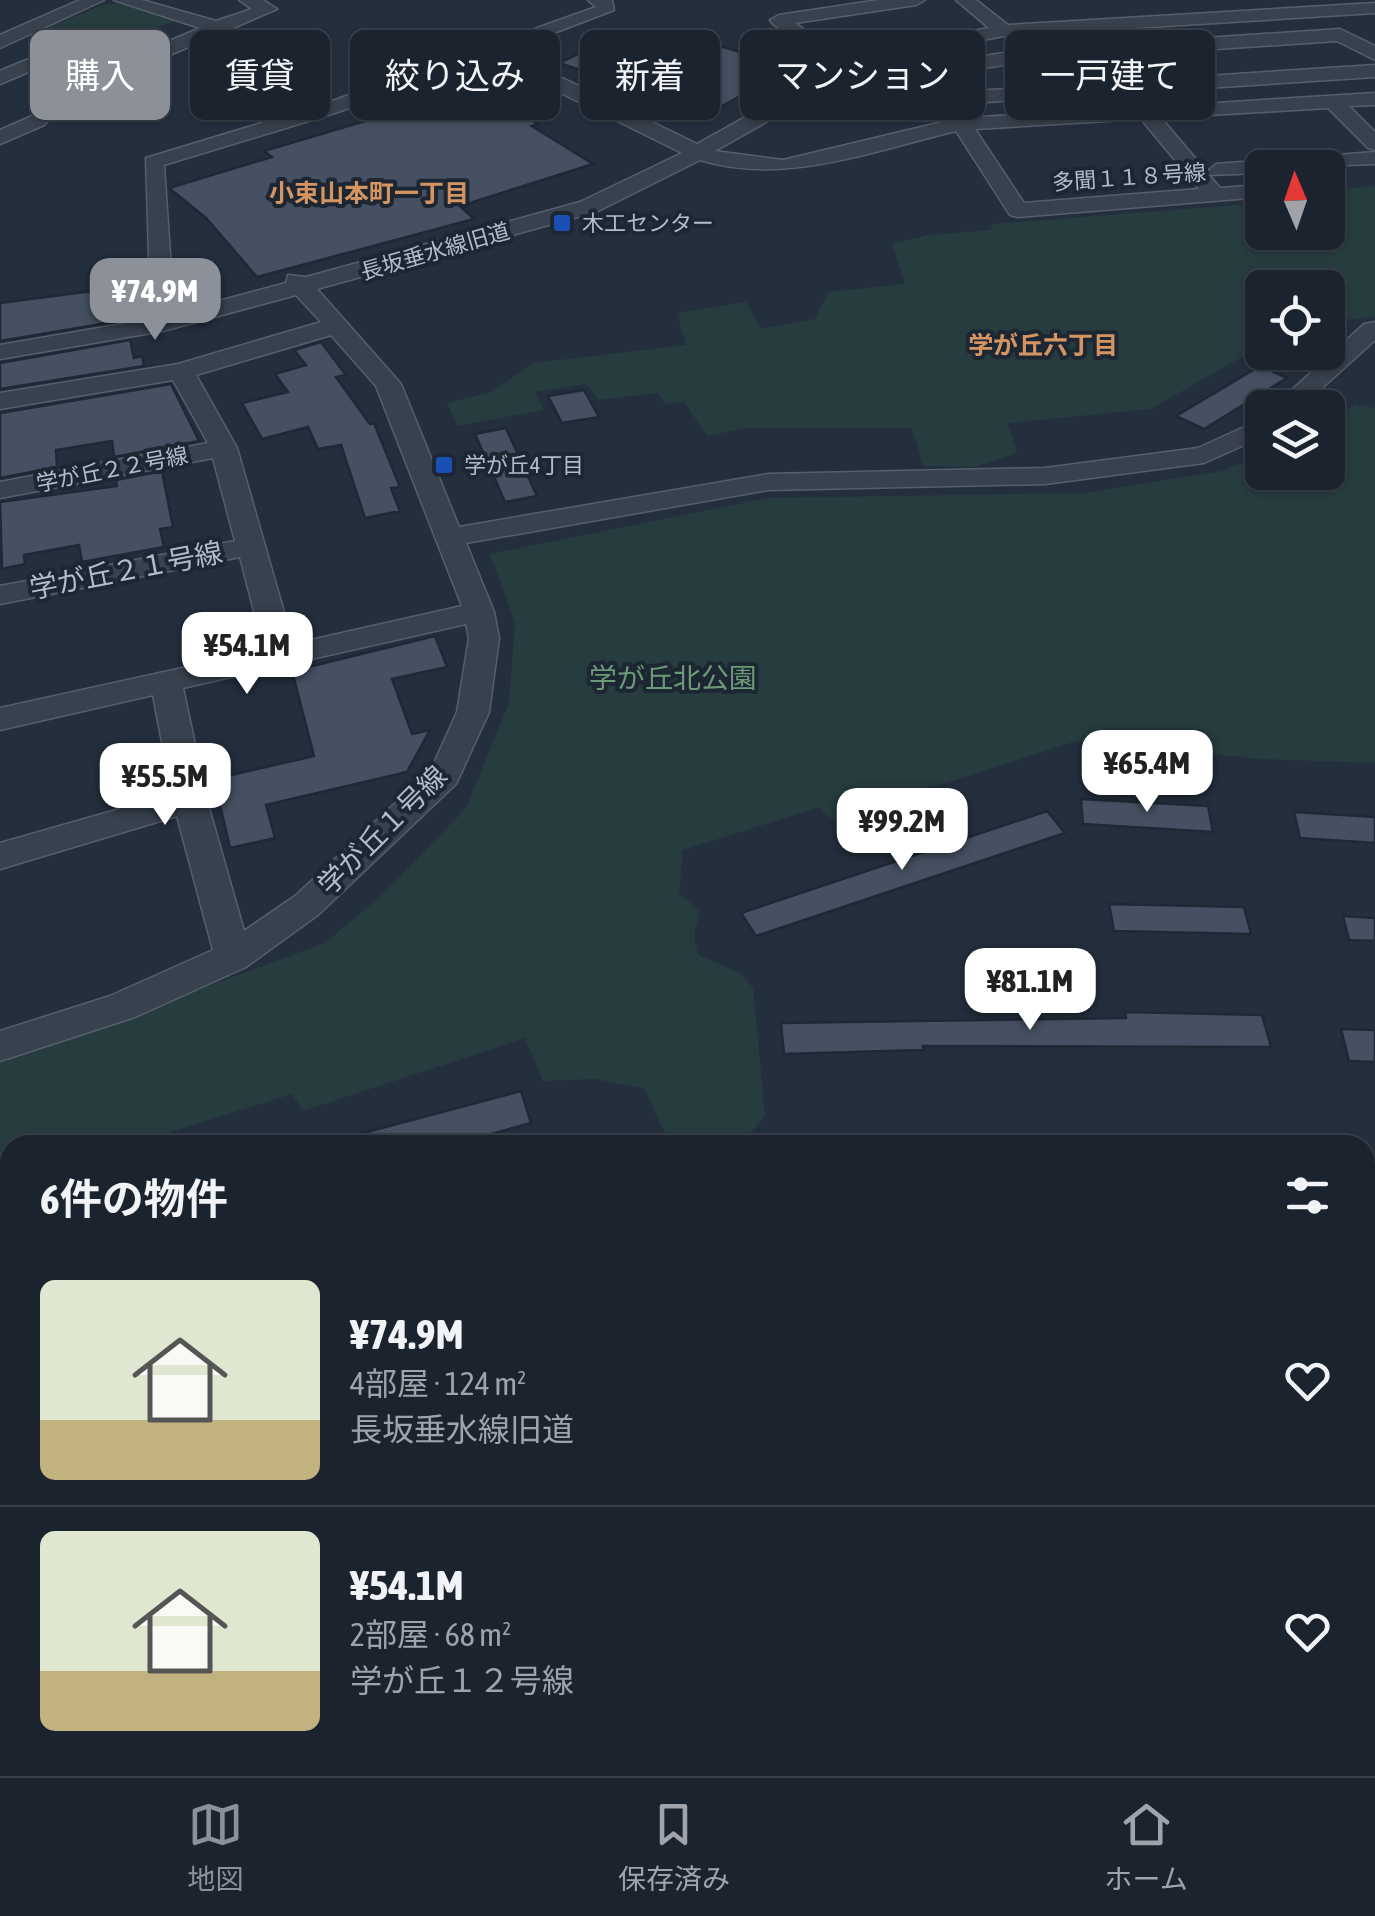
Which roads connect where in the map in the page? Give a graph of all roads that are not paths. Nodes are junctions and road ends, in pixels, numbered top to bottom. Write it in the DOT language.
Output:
graph roads {
  1 [pos="96,0"];
  2 [pos="248,0"];
  3 [pos="597,0"];
  4 [pos="780,0"];
  5 [pos="916,0"];
  6 [pos="965,0"];
  7 [pos="130,1"];
  8 [pos="860,4"];
  9 [pos="1364,7"];
  10 [pos="1242,8"];
  11 [pos="794,16"];
  12 [pos="217,27"];
  13 [pos="1001,28"];
  14 [pos="552,30"];
  15 [pos="793,30"];
  16 [pos="985,31"];
  17 [pos="0,42"];
  18 [pos="1215,43"];
  19 [pos="170,47"];
  20 [pos="1375,54"];
  21 [pos="1005,59"];
  22 [pos="30,64"];
  23 [pos="1375,72"];
  24 [pos="0,78"];
  25 [pos="1215,82"];
  26 [pos="560,84"];
  27 [pos="1005,95"];
  28 [pos="350,98"];
  29 [pos="1375,98"];
  30 [pos="1341,109"];
  31 [pos="36,120"];
  32 [pos="750,120"];
  33 [pos="943,120"];
  34 [pos="1153,121"];
  35 [pos="967,133"];
  36 [pos="0,138"];
  37 [pos="1375,144"];
  38 [pos="693,149"];
  39 [pos="1375,158"];
  40 [pos="1185,172"];
  41 [pos="1245,191"];
  42 [pos="1214,194"];
  43 [pos="300,284"];
  44 [pos="162,319"];
  45 [pos="338,326"];
  46 [pos="1374,329"];
  47 [pos="0,342"];
  48 [pos="0,352"];
  49 [pos="181,371"];
  50 [pos="1305,390"];
  51 [pos="0,402"];
  52 [pos="1245,435"];
  53 [pos="224,448"];
  54 [pos="0,490"];
  55 [pos="451,537"];
  56 [pos="252,546"];
  57 [pos="0,595"];
  58 [pos="479,612"];
  59 [pos="282,659"];
  60 [pos="166,683"];
  61 [pos="0,718"];
  62 [pos="190,801"];
  63 [pos="0,856"];
  64 [pos="233,957"];
  65 [pos="0,1046"];
  1 -- 17 [label="street"];
  2 -- 12 [label="street"];
  3 -- 14 [label="street"];
  4 -- 11 [label="street"];
  5 -- 8 [label="street"];
  6 -- 13 [label="street"];
  7 -- 12 [label="street"];
  8 -- 11 [label="street"];
  9 -- 10 [label="street, 長坂垂水線旧道"];
  10 -- 13 [label="street, 長坂垂水線旧道"];
  11 -- 15 [label="street"];
  12 -- 19 [label="street"];
  13 -- 16 [label="street, 長坂垂水線旧道"];
  18 -- 20 [label="street"];
  21 -- 27 [label="street"];
  22 -- 24 [label="street"];
  23 -- 25 [label="street"];
  26 -- 38 [label="street"];
  28 -- 44 [label="street"];
  29 -- 30 [label="street"];
  30 -- 34 [label="street"];
  30 -- 37 [label="street"];
  31 -- 36 [label="street"];
  32 -- 38 [label="street, 長坂垂水線旧道"];
  33 -- 35 [label="street"];
  34 -- 35 [label="street"];
  34 -- 40 [label="street"];
  35 -- 38 [label="street"];
  35 -- 42 [label="street"];
  38 -- 43 [label="street, 長坂垂水線旧道"];
  39 -- 40 [label="street, 多聞１１８号線"];
  40 -- 42 [label="street"];
  41 -- 42 [label="street"];
  43 -- 44 [label="street, 長坂垂水線旧道"];
  43 -- 45 [label="street, 学が丘１号線"];
  44 -- 47 [label="street, 長坂垂水線旧道"];
  44 -- 48 [label="street, 長坂垂水線旧道"];
  45 -- 49 [label="street"];
  45 -- 55 [label="street, 学が丘１号線"];
  46 -- 50 [label="street"];
  49 -- 51 [label="street"];
  49 -- 53 [label="street"];
  52 -- 55 [label="street"];
  53 -- 54 [label="street, 学が丘２２号線"];
  53 -- 56 [label="street"];
  55 -- 58 [label="street, 学が丘１号線"];
  56 -- 57 [label="street, 学が丘２１号線"];
  56 -- 59 [label="street"];
  58 -- 59 [label="street"];
  58 -- 64 [label="street, 学が丘１号線"];
  59 -- 60 [label="street"];
  60 -- 61 [label="street"];
  60 -- 62 [label="street"];
  62 -- 63 [label="street"];
  62 -- 64 [label="street"];
  64 -- 65 [label="street, 学が丘１号線"];
}
